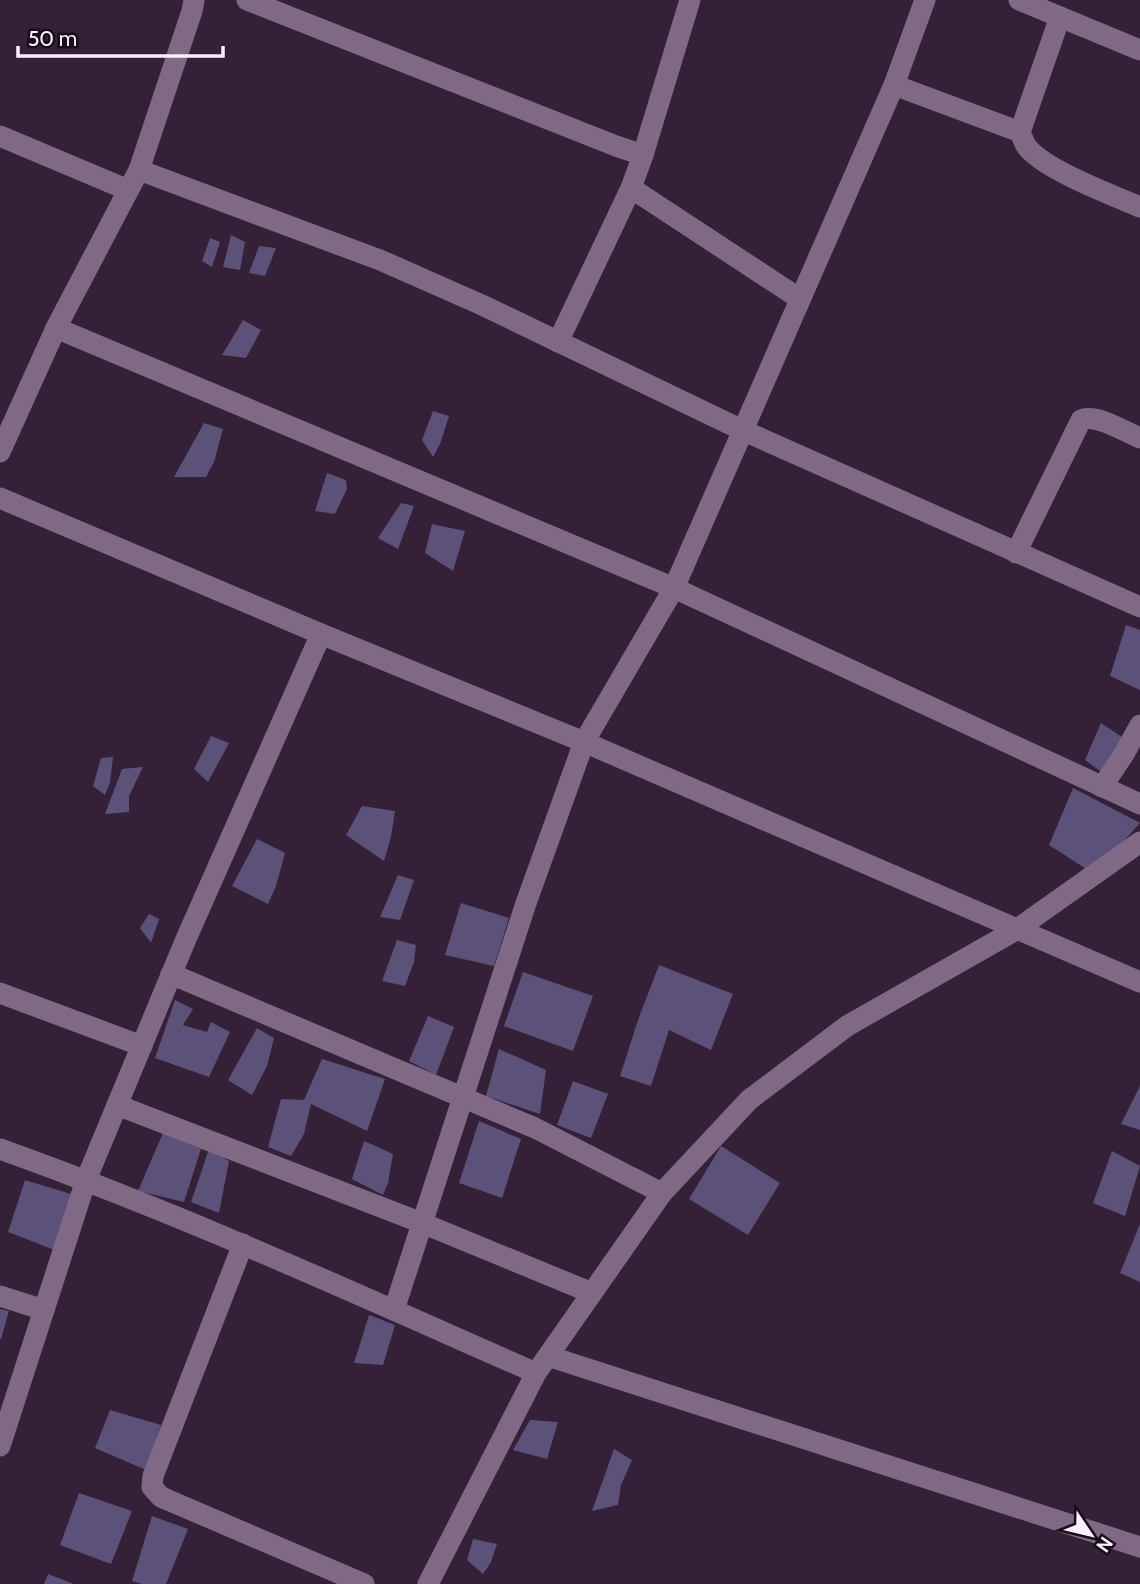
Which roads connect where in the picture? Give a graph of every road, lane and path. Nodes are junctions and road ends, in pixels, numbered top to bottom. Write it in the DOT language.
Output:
graph roads {
  1 [pos="194,0"];
  2 [pos="247,0"];
  3 [pos="690,0"];
  4 [pos="925,0"];
  5 [pos="1019,0"];
  6 [pos="1060,17"];
  7 [pos="1140,50"];
  8 [pos="894,85"];
  9 [pos="1020,132"];
  10 [pos="0,136"];
  11 [pos="643,155"];
  12 [pos="139,170"];
  13 [pos="631,188"];
  14 [pos="128,190"];
  15 [pos="1140,207"];
  16 [pos="800,299"];
  17 [pos="56,328"];
  18 [pos="558,342"];
  19 [pos="742,430"];
  20 [pos="1140,438"];
  21 [pos="0,452"];
  22 [pos="0,498"];
  23 [pos="1017,553"];
  24 [pos="674,588"];
  25 [pos="1140,607"];
  26 [pos="321,634"];
  27 [pos="1140,725"];
  28 [pos="584,742"];
  29 [pos="1102,787"];
  30 [pos="1140,804"];
  31 [pos="1140,842"];
  32 [pos="1016,930"];
  33 [pos="171,974"];
  34 [pos="1140,982"];
  35 [pos="0,993"];
  36 [pos="142,1046"];
  37 [pos="463,1098"];
  38 [pos="117,1105"];
  39 [pos="0,1149"];
  40 [pos="86,1180"];
  41 [pos="662,1193"];
  42 [pos="422,1223"];
  43 [pos="243,1244"];
  44 [pos="592,1293"];
  45 [pos="0,1296"];
  46 [pos="44,1310"];
  47 [pos="394,1310"];
  48 [pos="542,1364"];
  49 [pos="1,1443"];
  50 [pos="1140,1547"];
  51 [pos="364,1584"];
  52 [pos="428,1584"];
  1 -- 12 [label="street"];
  2 -- 11 [label="street"];
  3 -- 11 [label="street"];
  4 -- 8 [label="street"];
  5 -- 6 [label="street"];
  6 -- 7 [label="street"];
  6 -- 9 [label="street"];
  8 -- 9 [label="street"];
  8 -- 16 [label="street"];
  9 -- 15 [label="street"];
  10 -- 14 [label="street"];
  11 -- 13 [label="street"];
  12 -- 14 [label="street"];
  12 -- 18 [label="street"];
  13 -- 16 [label="street"];
  13 -- 18 [label="street"];
  14 -- 17 [label="street"];
  16 -- 19 [label="street"];
  17 -- 21 [label="street"];
  17 -- 24 [label="street"];
  18 -- 19 [label="street"];
  19 -- 23 [label="street"];
  19 -- 24 [label="street"];
  20 -- 23 [label="street"];
  22 -- 26 [label="street"];
  23 -- 25 [label="street"];
  24 -- 28 [label="street"];
  24 -- 29 [label="street"];
  26 -- 28 [label="street"];
  26 -- 33 [label="street"];
  27 -- 29 [label="street"];
  28 -- 32 [label="street"];
  28 -- 37 [label="street"];
  29 -- 30 [label="street"];
  31 -- 32 [label="street"];
  32 -- 34 [label="street"];
  32 -- 41 [label="street"];
  33 -- 36 [label="street"];
  33 -- 37 [label="street"];
  35 -- 36 [label="street"];
  36 -- 38 [label="street"];
  37 -- 41 [label="street"];
  37 -- 42 [label="street"];
  38 -- 40 [label="street"];
  38 -- 42 [label="street"];
  39 -- 40 [label="street"];
  40 -- 43 [label="street"];
  40 -- 46 [label="street"];
  41 -- 44 [label="street"];
  42 -- 44 [label="street"];
  42 -- 47 [label="street"];
  43 -- 47 [label="street"];
  43 -- 51 [label="street"];
  44 -- 48 [label="street"];
  45 -- 46 [label="street"];
  46 -- 49 [label="street"];
  47 -- 48 [label="street"];
  48 -- 50 [label="street"];
  48 -- 52 [label="street"];
}
